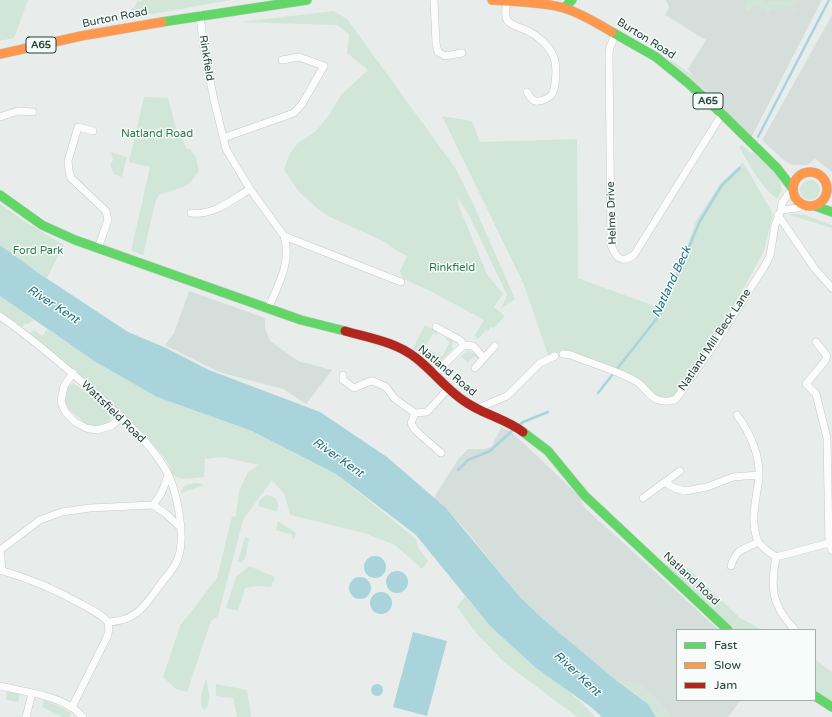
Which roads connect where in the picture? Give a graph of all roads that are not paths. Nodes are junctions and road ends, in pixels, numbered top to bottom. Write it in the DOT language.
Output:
graph roads {
  1 [pos="307,0"];
  2 [pos="434,0"];
  3 [pos="492,0"];
  4 [pos="572,0"];
  5 [pos="507,1"];
  6 [pos="566,4"];
  7 [pos="200,15"];
  8 [pos="616,34"];
  9 [pos="462,53"];
  10 [pos="0,54"];
  11 [pos="282,60"];
  12 [pos="527,92"];
  13 [pos="33,112"];
  14 [pos="722,114"];
  15 [pos="0,117"];
  16 [pos="93,131"];
  17 [pos="223,138"];
  18 [pos="777,168"];
  19 [pos="802,174"];
  20 [pos="250,189"];
  21 [pos="793,190"];
  22 [pos="829,192"];
  23 [pos="0,195"];
  24 [pos="804,205"];
  25 [pos="814,206"];
  26 [pos="780,212"];
  27 [pos="832,212"];
  28 [pos="191,213"];
  29 [pos="284,236"];
  30 [pos="98,248"];
  31 [pos="402,282"];
  32 [pos="832,288"];
  33 [pos="268,309"];
  34 [pos="0,316"];
  35 [pos="436,327"];
  36 [pos="816,342"];
  37 [pos="464,345"];
  38 [pos="495,346"];
  39 [pos="563,354"];
  40 [pos="555,356"];
  41 [pos="484,358"];
  42 [pos="475,368"];
  43 [pos="73,373"];
  44 [pos="343,375"];
  45 [pos="433,375"];
  46 [pos="448,389"];
  47 [pos="476,409"];
  48 [pos="415,413"];
  49 [pos="737,415"];
  50 [pos="122,417"];
  51 [pos="441,453"];
  52 [pos="680,471"];
  53 [pos="759,475"];
  54 [pos="168,476"];
  55 [pos="666,482"];
  56 [pos="643,498"];
  57 [pos="153,505"];
  58 [pos="181,528"];
  59 [pos="758,542"];
  60 [pos="830,547"];
  61 [pos="0,550"];
  62 [pos="776,557"];
  63 [pos="731,566"];
  64 [pos="1,570"];
  65 [pos="108,622"];
  66 [pos="727,629"];
  67 [pos="794,629"];
  68 [pos="0,686"];
  69 [pos="32,693"];
  70 [pos="816,697"];
  71 [pos="72,707"];
  72 [pos="832,707"];
  73 [pos="26,717"];
  74 [pos="83,717"];
  1 -- 7 [label="street, Burton Road / A65"];
  2 -- 9 [label="street"];
  3 -- 5 [label="street, Burton Road / A65"];
  4 -- 6 [label="street"];
  5 -- 6 [label="street, Burton Road / A65"];
  5 -- 12 [label="street"];
  6 -- 8 [label="street, Burton Road / A65"];
  7 -- 10 [label="street, Burton Road / A65"];
  7 -- 17 [label="street, Rinkfield"];
  8 -- 14 [label="street, Burton Road / A65"];
  8 -- 14 [label="street, Helme Drive"];
  11 -- 17 [label="street"];
  13 -- 15 [label="street"];
  14 -- 18 [label="street, Burton Road / A65"];
  16 -- 30 [label="street"];
  17 -- 20 [label="street, Rinkfield"];
  18 -- 19 [label="street"];
  18 -- 21 [label="street, Burton Road / A65"];
  19 -- 21 [label="street"];
  19 -- 22 [label="street"];
  20 -- 28 [label="street"];
  20 -- 29 [label="street, Rinkfield"];
  21 -- 24 [label="street, A65"];
  21 -- 26 [label="street, Natland Mill Beck Lane"];
  22 -- 25 [label="street"];
  23 -- 30 [label="street, Natland Road"];
  24 -- 25 [label="street"];
  24 -- 26 [label="street"];
  25 -- 27 [label="street"];
  26 -- 32 [label="street"];
  26 -- 39 [label="street, Natland Mill Beck Lane"];
  29 -- 31 [label="street"];
  29 -- 33 [label="street, Rinkfield"];
  30 -- 33 [label="street, Natland Road"];
  33 -- 45 [label="street, Natland Road"];
  34 -- 43 [label="street, Wattsfield Road"];
  35 -- 37 [label="street"];
  36 -- 60 [label="street"];
  37 -- 41 [label="street"];
  37 -- 45 [label="street"];
  38 -- 41 [label="street"];
  40 -- 47 [label="street"];
  41 -- 42 [label="street"];
  43 -- 50 [label="street, Wattsfield Road"];
  43 -- 50 [label="street"];
  44 -- 48 [label="street"];
  45 -- 46 [label="street, Natland Road"];
  46 -- 47 [label="street, Natland Road"];
  46 -- 48 [label="street"];
  47 -- 66 [label="street, Natland Road"];
  48 -- 51 [label="street"];
  49 -- 53 [label="street"];
  50 -- 54 [label="street, Wattsfield Road"];
  52 -- 55 [label="street"];
  53 -- 55 [label="street"];
  53 -- 59 [label="street"];
  54 -- 57 [label="street"];
  54 -- 58 [label="street, Wattsfield Road"];
  55 -- 56 [label="street"];
  57 -- 58 [label="street"];
  57 -- 61 [label="street"];
  58 -- 65 [label="street, Wattsfield Road"];
  59 -- 62 [label="street"];
  59 -- 63 [label="street"];
  60 -- 62 [label="street"];
  61 -- 64 [label="street"];
  62 -- 67 [label="street"];
  64 -- 65 [label="street"];
  65 -- 71 [label="street"];
  68 -- 69 [label="street"];
  69 -- 71 [label="street"];
  69 -- 73 [label="street"];
  70 -- 72 [label="street"];
  71 -- 74 [label="street"];
}
